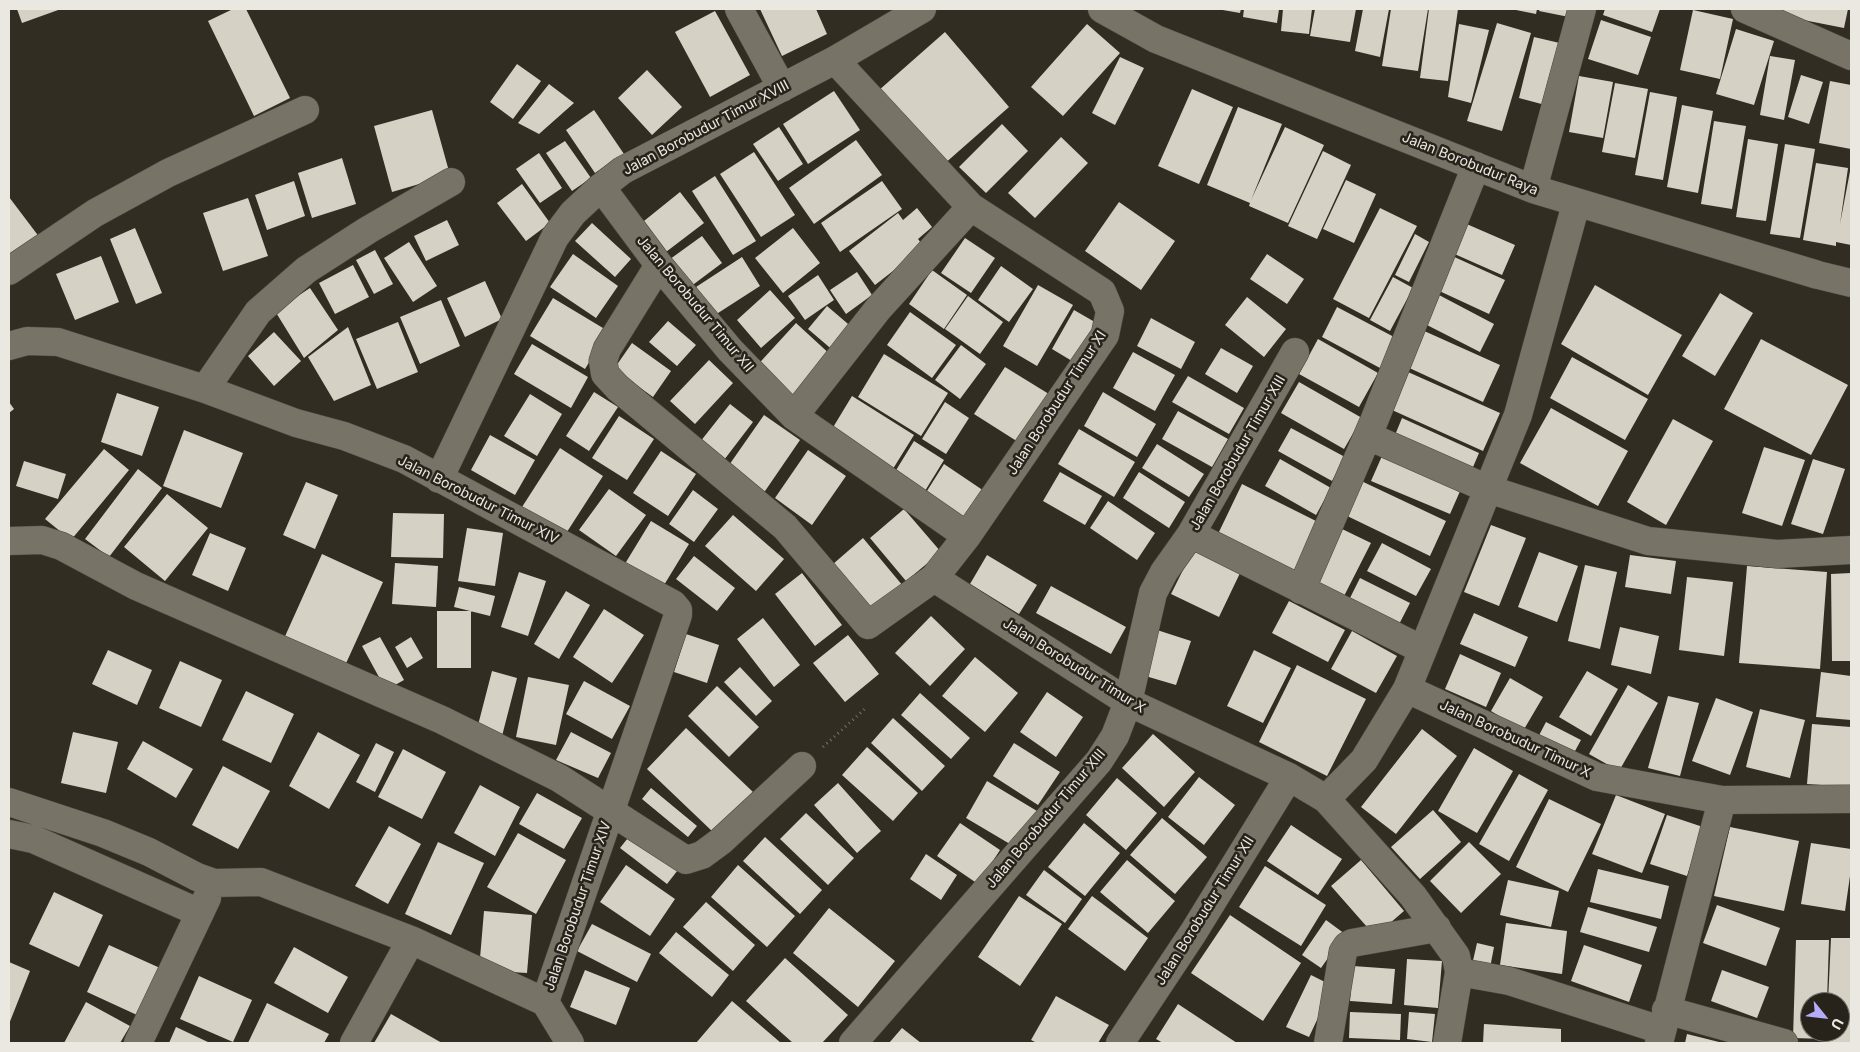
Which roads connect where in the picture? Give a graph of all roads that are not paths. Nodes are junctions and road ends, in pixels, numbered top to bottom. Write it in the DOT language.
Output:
graph roads {
  1 [pos="739,9"];
  2 [pos="922,9"];
  3 [pos="1102,9"];
  4 [pos="1582,9"];
  5 [pos="1745,9"];
  6 [pos="1851,56"];
  7 [pos="835,60"];
  8 [pos="782,88"];
  9 [pos="305,110"];
  10 [pos="1476,166"];
  11 [pos="451,182"];
  12 [pos="601,187"];
  13 [pos="1533,189"];
  14 [pos="1576,204"];
  15 [pos="971,207"];
  16 [pos="659,265"];
  17 [pos="9,271"];
  18 [pos="1851,283"];
  19 [pos="9,346"];
  20 [pos="1295,352"];
  21 [pos="205,389"];
  22 [pos="794,416"];
  23 [pos="1368,436"];
  24 [pos="440,479"];
  25 [pos="1488,489"];
  26 [pos="1191,534"];
  27 [pos="967,536"];
  28 [pos="9,541"];
  29 [pos="1851,550"];
  30 [pos="934,578"];
  31 [pos="1301,590"];
  32 [pos="1423,650"];
  33 [pos="1407,689"];
  34 [pos="1128,702"];
  35 [pos="802,766"];
  36 [pos="1289,777"];
  37 [pos="1851,799"];
  38 [pos="1326,800"];
  39 [pos="1722,800"];
  40 [pos="9,802"];
  41 [pos="610,809"];
  42 [pos="9,834"];
  43 [pos="214,883"];
  44 [pos="200,913"];
  45 [pos="1437,928"];
  46 [pos="411,940"];
  47 [pos="1458,972"];
  48 [pos="545,1002"];
  49 [pos="1662,1028"];
  50 [pos="138,1043"];
  51 [pos="354,1043"];
  52 [pos="570,1043"];
  53 [pos="854,1043"];
  54 [pos="1120,1043"];
  55 [pos="1328,1043"];
  56 [pos="1447,1043"];
  57 [pos="1784,1043"];
  1 -- 8 [label="street"];
  2 -- 7 [label="street, Jalan Borobudur Timur XVIII"];
  3 -- 10 [label="street, Jalan Borobudur Raya"];
  4 -- 13 [label="street"];
  5 -- 6 [label="street"];
  7 -- 8 [label="street, Jalan Borobudur Timur XVIII"];
  7 -- 15 [label="street, Jalan Borobudur Timur XI"];
  8 -- 12 [label="street, Jalan Borobudur Timur XVIII"];
  9 -- 17 [label="street"];
  10 -- 13 [label="street, Jalan Borobudur Raya"];
  10 -- 23 [label="street"];
  11 -- 21 [label="street"];
  12 -- 16 [label="street, Jalan Borobudur Timur XII"];
  12 -- 24 [label="street, Jalan Borobudur Timur XVIII"];
  13 -- 14 [label="street, Jalan Borobudur Raya"];
  14 -- 18 [label="street, Jalan Borobudur Raya"];
  14 -- 25 [label="street"];
  15 -- 22 [label="street"];
  15 -- 27 [label="street, Jalan Borobudur Timur XI"];
  16 -- 22 [label="street, Jalan Borobudur Timur XII"];
  16 -- 30 [label="street, Jalan Borobudur Timur XI"];
  19 -- 21 [label="street, Jalan Borobudur Timur XIV"];
  20 -- 26 [label="street, Jalan Borobudur Timur XIII"];
  21 -- 24 [label="street, Jalan Borobudur Timur XIV"];
  22 -- 27 [label="street, Jalan Borobudur Timur XII"];
  23 -- 25 [label="street"];
  23 -- 31 [label="street"];
  24 -- 41 [label="street, Jalan Borobudur Timur XIV"];
  25 -- 29 [label="street"];
  25 -- 32 [label="street"];
  26 -- 31 [label="street"];
  26 -- 34 [label="street, Jalan Borobudur Timur XIII"];
  27 -- 30 [label="street, Jalan Borobudur Timur XI"];
  28 -- 41 [label="street, Jalan Borobudur Timur XIV"];
  30 -- 34 [label="street, Jalan Borobudur Timur X"];
  31 -- 32 [label="street"];
  32 -- 33 [label="street"];
  33 -- 38 [label="street"];
  33 -- 39 [label="street, Jalan Borobudur Timur X"];
  34 -- 36 [label="street, Jalan Borobudur Timur X"];
  34 -- 53 [label="street, Jalan Borobudur Timur XIII"];
  35 -- 41 [label="street"];
  36 -- 38 [label="street, Jalan Borobudur Timur X"];
  36 -- 54 [label="street, Jalan Borobudur Timur XII"];
  37 -- 39 [label="street, Jalan Borobudur Timur X"];
  38 -- 45 [label="street, Jalan Borobudur Timur X"];
  39 -- 49 [label="street"];
  40 -- 43 [label="street"];
  41 -- 48 [label="street, Jalan Borobudur Timur XIV"];
  42 -- 44 [label="street"];
  43 -- 44 [label="street"];
  43 -- 46 [label="street"];
  44 -- 50 [label="street"];
  45 -- 47 [label="street, Jalan Borobudur Timur X"];
  45 -- 55 [label="street"];
  46 -- 48 [label="street"];
  46 -- 51 [label="street"];
  47 -- 49 [label="street"];
  47 -- 56 [label="street, Jalan Borobudur Timur X"];
  48 -- 52 [label="street"];
  49 -- 57 [label="street"];
}
